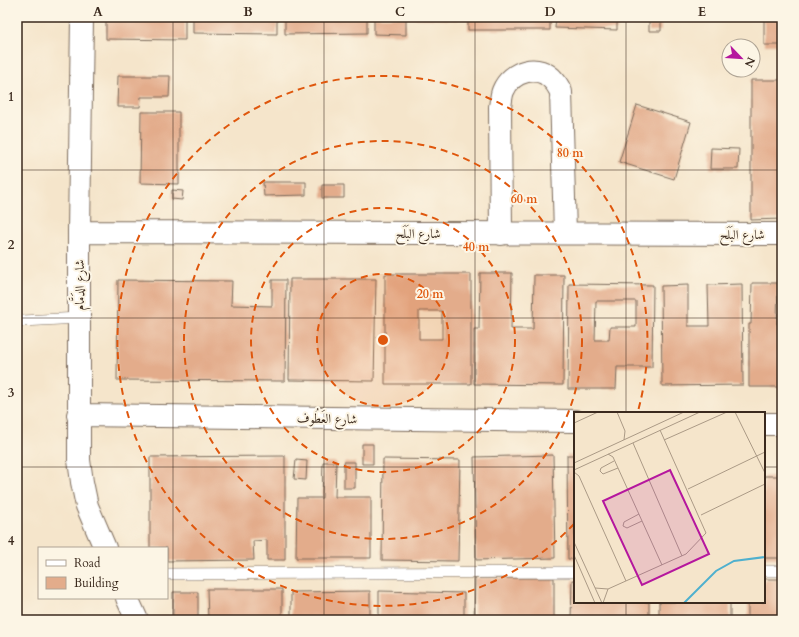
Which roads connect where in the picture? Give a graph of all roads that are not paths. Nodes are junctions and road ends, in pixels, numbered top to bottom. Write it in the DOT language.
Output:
graph roads {
  1 [pos="82,17"];
  2 [pos="79,232"];
  3 [pos="565,233"];
  4 [pos="501,234"];
  5 [pos="782,234"];
  6 [pos="79,318"];
  7 [pos="23,321"];
  8 [pos="78,415"];
  9 [pos="574,421"];
  10 [pos="765,424"];
  11 [pos="782,424"];
  12 [pos="105,547"];
  13 [pos="765,571"];
  14 [pos="782,571"];
  15 [pos="574,572"];
  16 [pos="168,574"];
  17 [pos="127,599"];
  18 [pos="137,620"];
  1 -- 2 [label="street, شارع الدَمَّام"];
  2 -- 4 [label="street, شارع البَلَح"];
  2 -- 6 [label="street, شارع الدَمَّام"];
  3 -- 4 [label="street, شارع البَلَح"];
  3 -- 4 [label="street"];
  3 -- 5 [label="street, شارع البَلَح"];
  6 -- 7 [label="lane"];
  6 -- 8 [label="street, شارع الدَمَّام"];
  8 -- 9 [label="street, شارع العَطُوف"];
  8 -- 12 [label="street, شارع الدَمَّام"];
  10 -- 11 [label="street"];
  13 -- 14 [label="lane"];
  15 -- 16 [label="lane"];
  17 -- 18 [label="street"];
}
